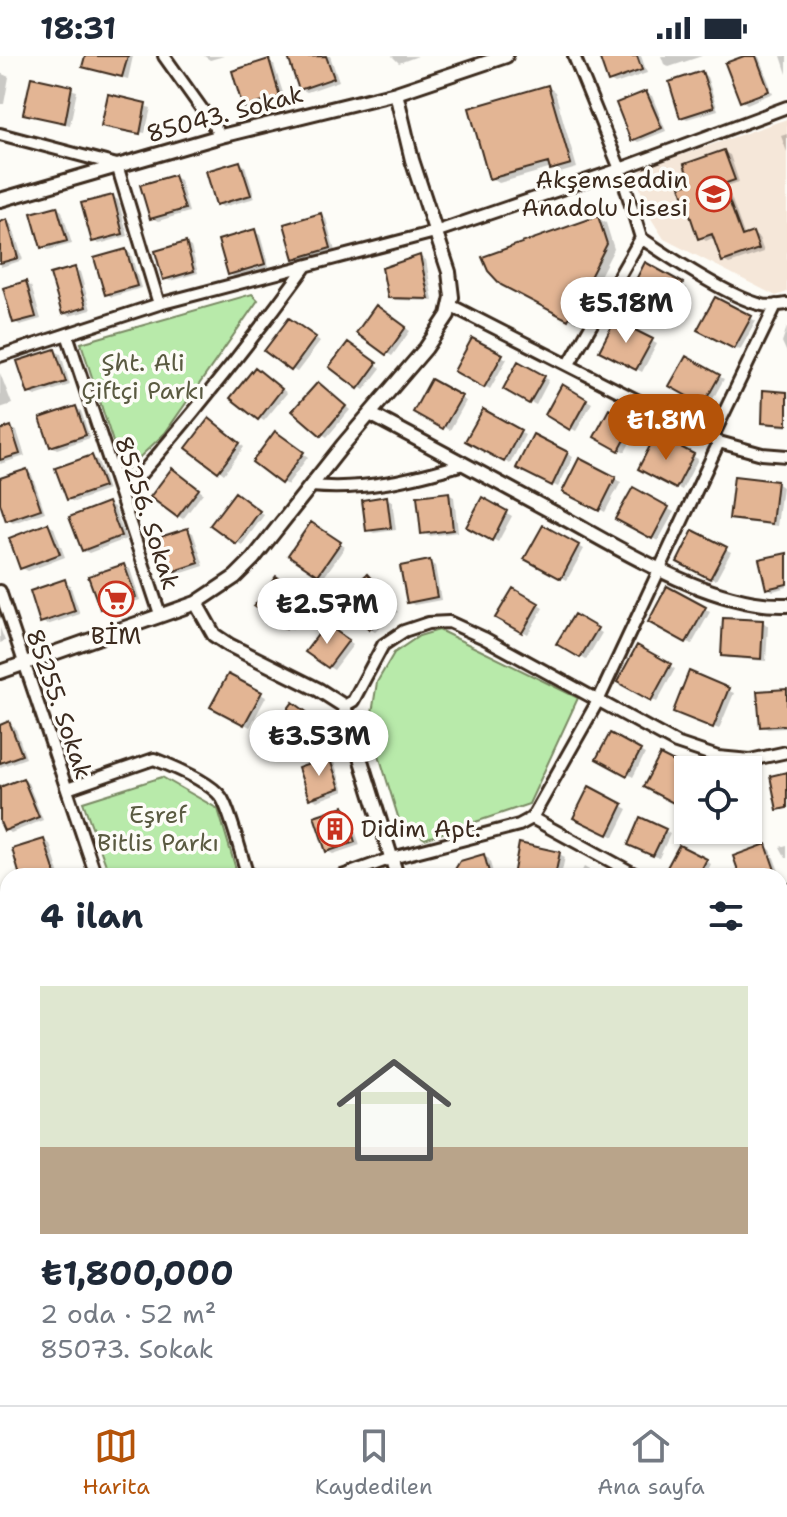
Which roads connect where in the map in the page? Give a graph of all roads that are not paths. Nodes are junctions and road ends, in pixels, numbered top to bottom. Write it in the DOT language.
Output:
graph roads {
  1 [pos="164,56"];
  2 [pos="506,56"];
  3 [pos="574,56"];
  4 [pos="396,93"];
  5 [pos="787,107"];
  6 [pos="0,134"];
  7 [pos="221,136"];
  8 [pos="117,165"];
  9 [pos="620,169"];
  10 [pos="0,200"];
  11 [pos="435,232"];
  12 [pos="641,238"];
  13 [pos="306,266"];
  14 [pos="159,304"];
  15 [pos="781,304"];
  16 [pos="450,305"];
  17 [pos="67,334"];
  18 [pos="0,356"];
  19 [pos="569,364"];
  20 [pos="370,414"];
  21 [pos="716,440"];
  22 [pos="787,456"];
  23 [pos="463,464"];
  24 [pos="311,486"];
  25 [pos="121,497"];
  26 [pos="658,569"];
  27 [pos="0,591"];
  28 [pos="196,603"];
  29 [pos="787,605"];
  30 [pos="160,614"];
  31 [pos="24,663"];
  32 [pos="0,672"];
  33 [pos="599,699"];
  34 [pos="344,706"];
  35 [pos="787,752"];
  36 [pos="67,789"];
  37 [pos="532,818"];
  38 [pos="392,858"];
  39 [pos="93,868"];
  40 [pos="245,868"];
  41 [pos="364,868"];
  42 [pos="395,868"];
  43 [pos="623,868"];
  1 -- 7 [label="street"];
  2 -- 4 [label="street, 85043. Sokak"];
  3 -- 9 [label="street"];
  4 -- 7 [label="street, 85043. Sokak"];
  4 -- 11 [label="street"];
  5 -- 9 [label="street"];
  6 -- 8 [label="street"];
  7 -- 8 [label="street, 85043. Sokak"];
  8 -- 10 [label="street, 85043. Sokak"];
  8 -- 14 [label="street"];
  9 -- 11 [label="street"];
  9 -- 12 [label="street"];
  11 -- 13 [label="street"];
  11 -- 16 [label="street"];
  12 -- 15 [label="street"];
  12 -- 19 [label="street"];
  13 -- 14 [label="street"];
  13 -- 25 [label="street"];
  14 -- 17 [label="street"];
  15 -- 21 [label="street"];
  16 -- 19 [label="street"];
  16 -- 20 [label="street"];
  17 -- 18 [label="street"];
  17 -- 25 [label="street, 85256. Sokak"];
  19 -- 21 [label="street"];
  20 -- 23 [label="street"];
  20 -- 24 [label="street"];
  21 -- 22 [label="street"];
  21 -- 26 [label="street"];
  23 -- 24 [label="street"];
  23 -- 26 [label="street"];
  24 -- 28 [label="street"];
  25 -- 30 [label="street, 85256. Sokak"];
  26 -- 29 [label="street"];
  26 -- 33 [label="street"];
  27 -- 31 [label="street, 85255. Sokak"];
  28 -- 30 [label="street"];
  28 -- 34 [label="street"];
  30 -- 31 [label="street"];
  31 -- 32 [label="street"];
  31 -- 36 [label="street, 85255. Sokak"];
  33 -- 34 [label="street"];
  33 -- 35 [label="street"];
  33 -- 37 [label="street"];
  34 -- 38 [label="street"];
  36 -- 39 [label="street, 85255. Sokak"];
  36 -- 40 [label="street"];
  37 -- 38 [label="street"];
  37 -- 43 [label="street"];
  38 -- 41 [label="street"];
  38 -- 42 [label="street"];
}
